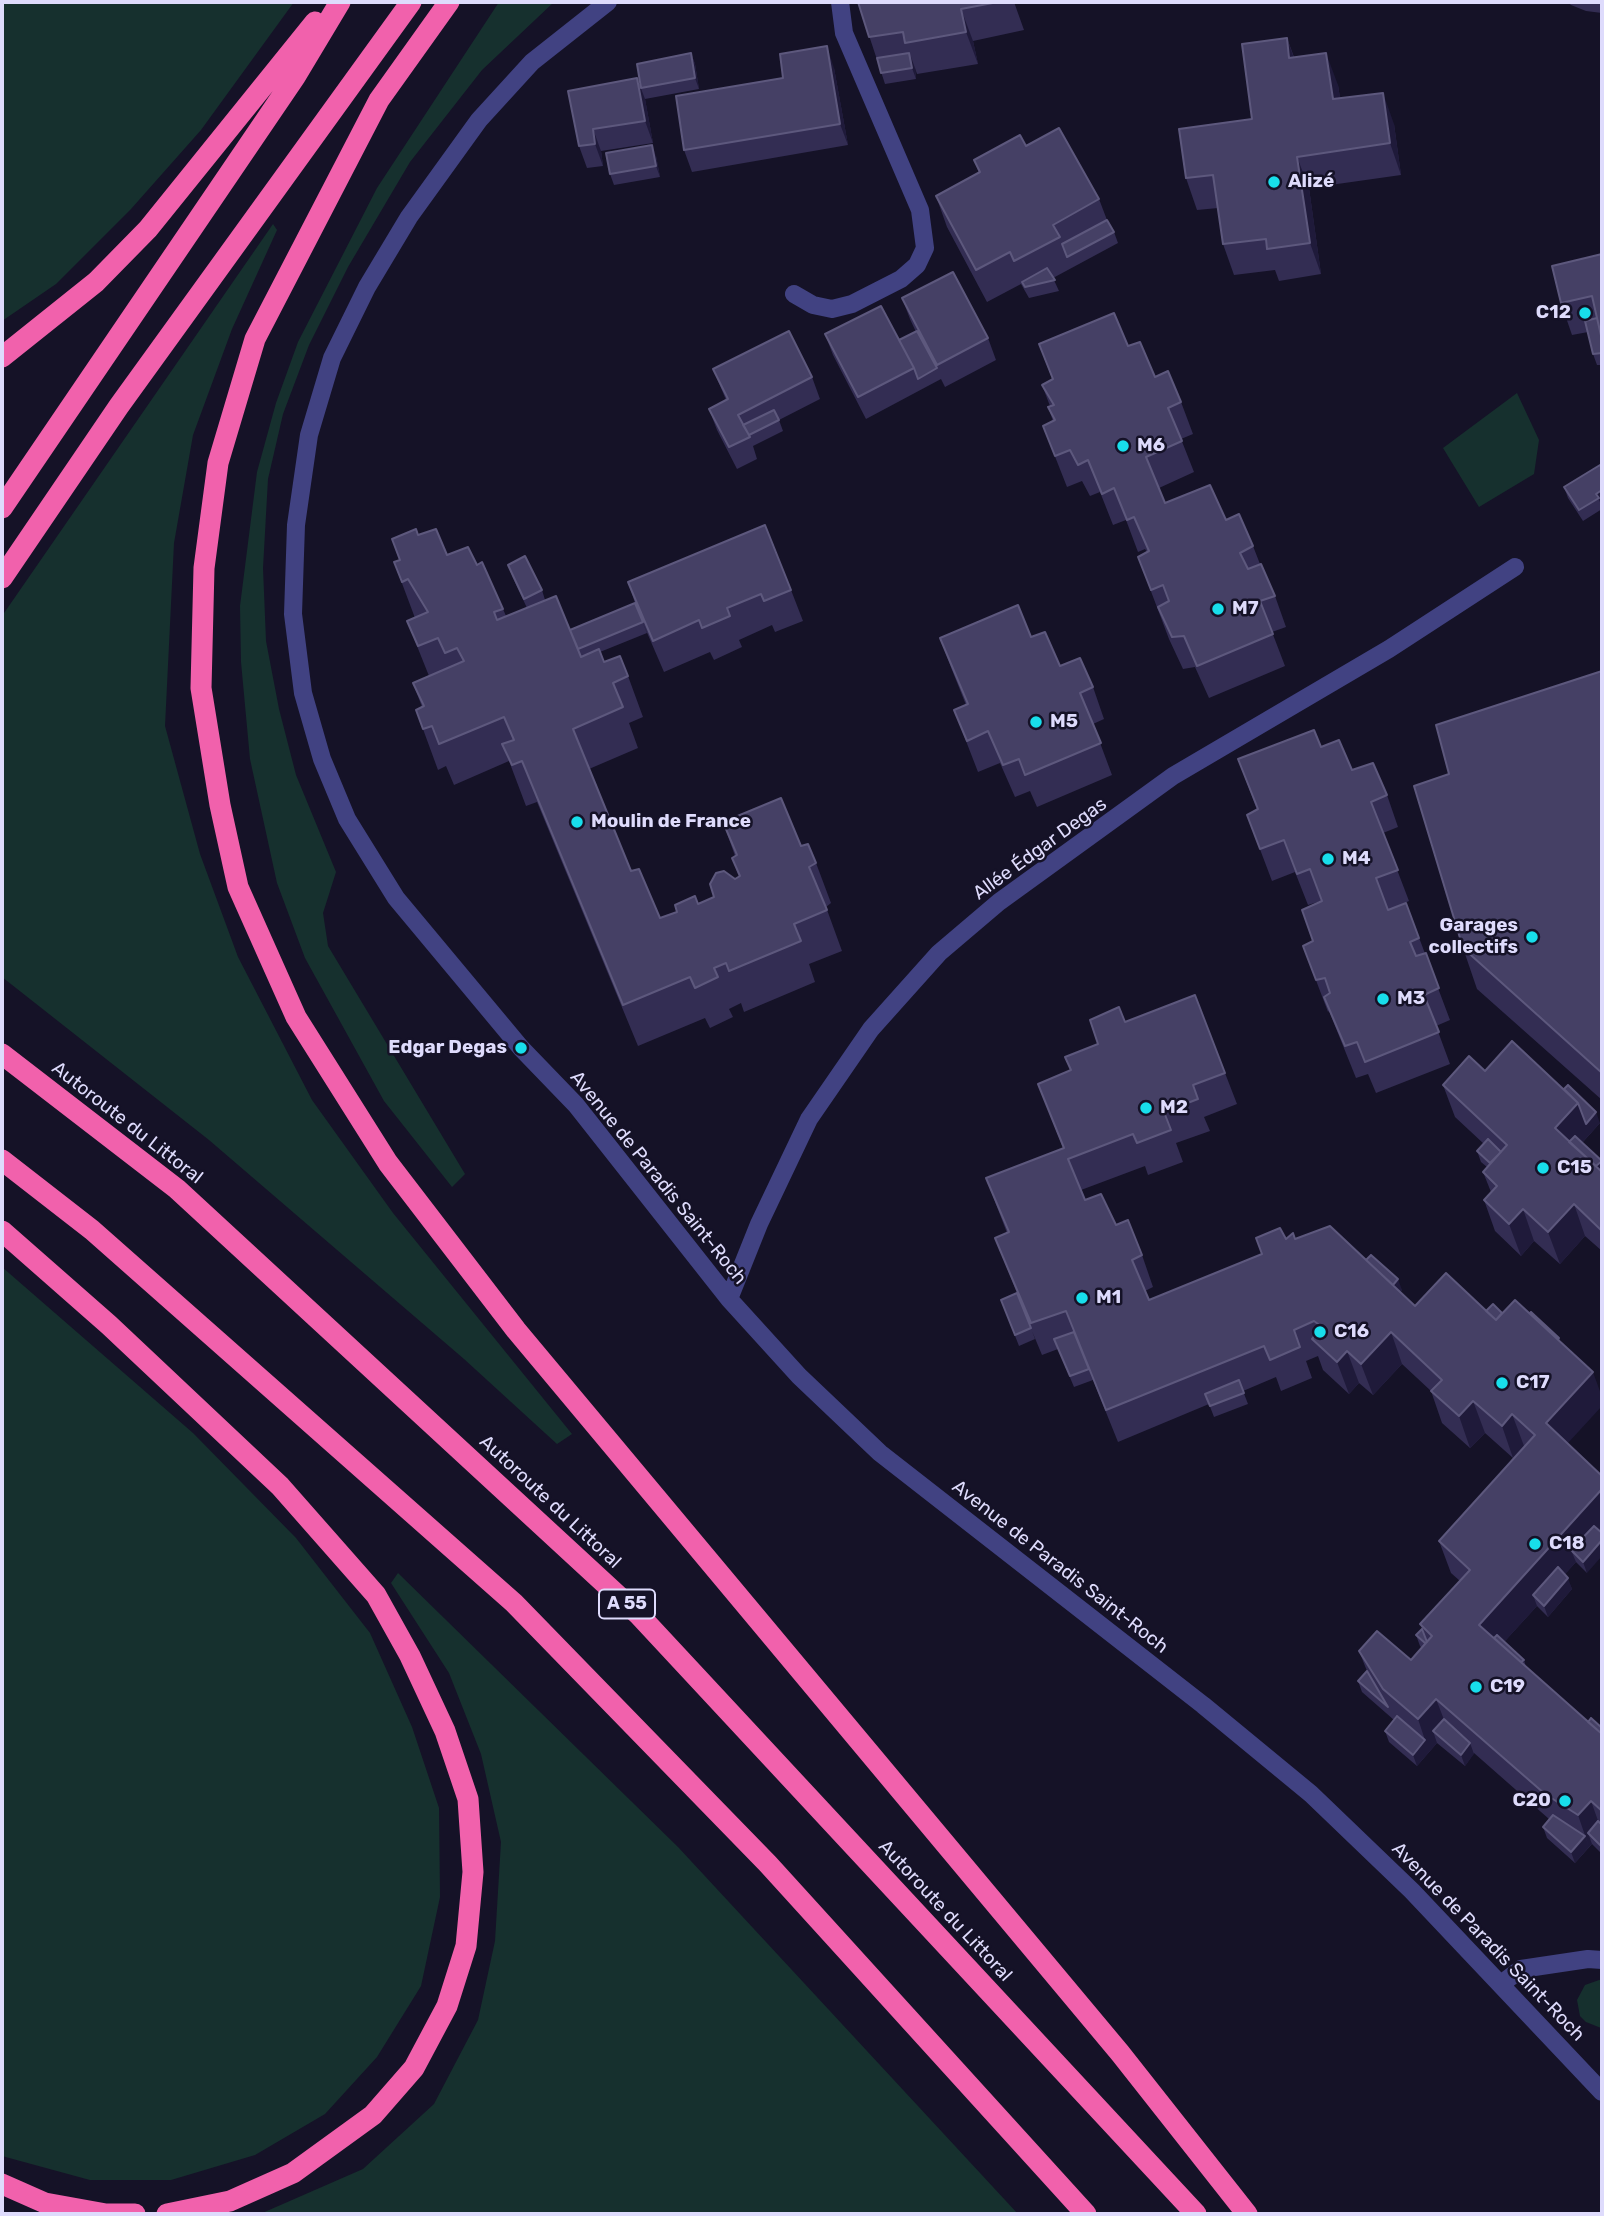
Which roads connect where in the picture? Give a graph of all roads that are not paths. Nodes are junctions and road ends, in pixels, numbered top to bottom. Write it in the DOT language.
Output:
graph roads {
  1 [pos="332,2"];
  2 [pos="340,2"];
  3 [pos="411,2"];
  4 [pos="449,2"];
  5 [pos="608,2"];
  6 [pos="840,2"];
  7 [pos="794,294"];
  8 [pos="2,356"];
  9 [pos="2,508"];
  10 [pos="1515,567"];
  11 [pos="2,578"];
  12 [pos="2,1054"];
  13 [pos="2,1160"];
  14 [pos="2,1231"];
  15 [pos="729,1299"];
  16 [pos="1602,1960"];
  17 [pos="1502,1984"];
  18 [pos="1602,2092"];
  19 [pos="2,2184"];
  20 [pos="135,2214"];
  21 [pos="167,2214"];
  22 [pos="1086,2214"];
  23 [pos="1196,2214"];
  24 [pos="1247,2214"];
  1 -- 8 [label="highway"];
  2 -- 9 [label="highway"];
  3 -- 11 [label="highway"];
  4 -- 24 [label="highway"];
  5 -- 15 [label="street, Avenue de Paradis Saint-Roch"];
  6 -- 7 [label="street"];
  10 -- 15 [label="street, Allée Édgar Degas"];
  12 -- 23 [label="highway, Autoroute du Littoral / A 55"];
  13 -- 22 [label="highway"];
  14 -- 21 [label="highway"];
  15 -- 17 [label="street, Avenue de Paradis Saint-Roch"];
  16 -- 17 [label="street"];
  17 -- 18 [label="street, Avenue de Paradis Saint-Roch"];
  19 -- 20 [label="highway"];
}
